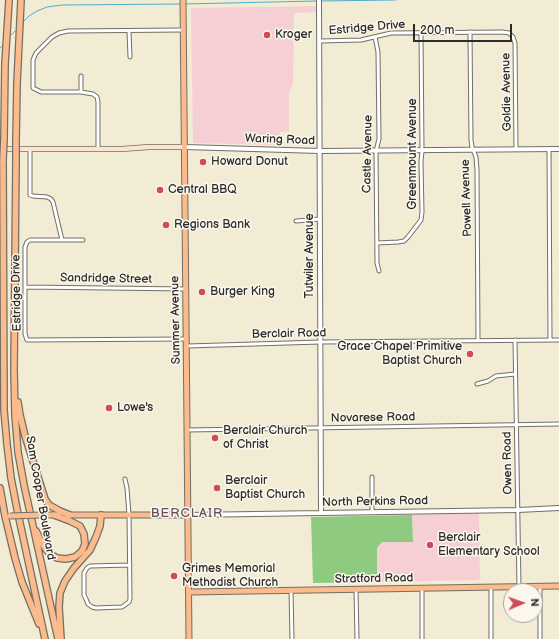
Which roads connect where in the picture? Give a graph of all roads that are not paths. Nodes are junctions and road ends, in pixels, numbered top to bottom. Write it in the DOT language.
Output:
graph roads {
  1 [pos="9,0"];
  2 [pos="21,0"];
  3 [pos="183,0"];
  4 [pos="319,0"];
  5 [pos="183,30"];
  6 [pos="129,31"];
  7 [pos="470,32"];
  8 [pos="422,33"];
  9 [pos="512,35"];
  10 [pos="375,37"];
  11 [pos="320,41"];
  12 [pos="130,57"];
  13 [pos="81,76"];
  14 [pos="80,92"];
  15 [pos="185,147"];
  16 [pos="0,149"];
  17 [pos="30,149"];
  18 [pos="98,149"];
  19 [pos="549,149"];
  20 [pos="559,149"];
  21 [pos="422,150"];
  22 [pos="474,150"];
  23 [pos="516,150"];
  24 [pos="320,151"];
  25 [pos="376,151"];
  26 [pos="320,220"];
  27 [pos="296,221"];
  28 [pos="62,240"];
  29 [pos="83,240"];
  30 [pos="377,243"];
  31 [pos="379,271"];
  32 [pos="26,287"];
  33 [pos="186,289"];
  34 [pos="187,339"];
  35 [pos="478,340"];
  36 [pos="516,340"];
  37 [pos="550,340"];
  38 [pos="559,340"];
  39 [pos="3,342"];
  40 [pos="320,342"];
  41 [pos="187,346"];
  42 [pos="0,356"];
  43 [pos="515,374"];
  44 [pos="14,375"];
  45 [pos="477,384"];
  46 [pos="559,424"];
  47 [pos="517,425"];
  48 [pos="320,428"];
  49 [pos="187,430"];
  50 [pos="372,477"];
  51 [pos="125,479"];
  52 [pos="0,488"];
  53 [pos="1,507"];
  54 [pos="559,508"];
  55 [pos="518,510"];
  56 [pos="30,511"];
  57 [pos="372,512"];
  58 [pos="321,513"];
  59 [pos="54,515"];
  60 [pos="70,515"];
  61 [pos="101,515"];
  62 [pos="189,515"];
  63 [pos="4,516"];
  64 [pos="130,516"];
  65 [pos="130,565"];
  66 [pos="519,583"];
  67 [pos="543,586"];
  68 [pos="559,586"];
  69 [pos="491,587"];
  70 [pos="503,587"];
  71 [pos="422,588"];
  72 [pos="356,589"];
  73 [pos="291,590"];
  74 [pos="189,592"];
  75 [pos="540,623"];
  76 [pos="44,639"];
  77 [pos="58,639"];
  78 [pos="61,639"];
  79 [pos="189,639"];
  80 [pos="292,639"];
  81 [pos="357,639"];
  82 [pos="422,639"];
  83 [pos="492,639"];
  84 [pos="540,639"];
  1 -- 39 [label="highway, Sam Cooper Boulevard, bridge"];
  2 -- 44 [label="highway, Sam Cooper Boulevard, bridge"];
  3 -- 5 [label="main road, Summer Avenue"];
  4 -- 11 [label="street, Tutwiler Avenue"];
  5 -- 6 [label="street"];
  5 -- 15 [label="main road, Summer Avenue"];
  6 -- 12 [label="street"];
  6 -- 14 [label="street"];
  7 -- 8 [label="street, Estridge Drive"];
  7 -- 9 [label="street, Estridge Drive"];
  7 -- 22 [label="street, Powell Avenue"];
  8 -- 10 [label="street, Estridge Drive"];
  8 -- 21 [label="street, Greenmount Avenue"];
  9 -- 23 [label="street, Goldie Avenue"];
  10 -- 11 [label="street, Estridge Drive"];
  10 -- 25 [label="street, Castle Avenue"];
  11 -- 24 [label="street, Tutwiler Avenue"];
  13 -- 14 [label="street"];
  14 -- 18 [label="street"];
  15 -- 18 [label="main road, Waring Road"];
  15 -- 24 [label="street, Waring Road"];
  15 -- 33 [label="main road, Summer Avenue"];
  16 -- 17 [label="main road, Waring Road"];
  17 -- 18 [label="main road, Waring Road"];
  17 -- 28 [label="street"];
  19 -- 20 [label="street, Waring Road"];
  19 -- 23 [label="street, Waring Road"];
  19 -- 37 [label="street"];
  21 -- 22 [label="street, Waring Road"];
  21 -- 25 [label="street, Waring Road"];
  21 -- 30 [label="street, Greenmount Avenue"];
  22 -- 23 [label="street, Waring Road"];
  22 -- 35 [label="street, Powell Avenue"];
  24 -- 25 [label="street, Waring Road"];
  24 -- 26 [label="street, Tutwiler Avenue"];
  25 -- 30 [label="street, Castle Avenue"];
  26 -- 27 [label="street"];
  26 -- 40 [label="street, Tutwiler Avenue"];
  28 -- 29 [label="street"];
  28 -- 32 [label="street, Estridge Drive"];
  30 -- 31 [label="street, Castle Avenue"];
  32 -- 33 [label="street, Sandridge Street"];
  32 -- 34 [label="street, Estridge Drive"];
  33 -- 34 [label="main road, Summer Avenue"];
  34 -- 41 [label="main road, Summer Avenue"];
  35 -- 36 [label="street, Berclair Road"];
  35 -- 40 [label="street, Berclair Road"];
  36 -- 37 [label="street, Berclair Road"];
  36 -- 43 [label="street, Owen Road"];
  37 -- 38 [label="street, Berclair Road"];
  39 -- 42 [label="highway"];
  39 -- 76 [label="highway, Sam Cooper Boulevard"];
  40 -- 41 [label="street, Berclair Road"];
  40 -- 48 [label="street, Tutwiler Avenue"];
  41 -- 49 [label="main road, Summer Avenue"];
  43 -- 45 [label="street"];
  43 -- 47 [label="street, Owen Road"];
  44 -- 56 [label="highway, Sam Cooper Boulevard"];
  44 -- 60 [label="highway"];
  46 -- 47 [label="street, Novarese Road"];
  47 -- 48 [label="street, Novarese Road"];
  47 -- 55 [label="street, Owen Road"];
  48 -- 49 [label="street, Novarese Road"];
  48 -- 58 [label="street, Tutwiler Avenue"];
  49 -- 62 [label="main road, Summer Avenue"];
  50 -- 57 [label="street"];
  51 -- 64 [label="street"];
  52 -- 53 [label="highway"];
  53 -- 63 [label="highway"];
  54 -- 55 [label="street, North Perkins Road"];
  55 -- 57 [label="street, North Perkins Road"];
  55 -- 66 [label="street, Owen Road"];
  56 -- 59 [label="highway"];
  56 -- 77 [label="highway, Sam Cooper Boulevard"];
  57 -- 58 [label="street, North Perkins Road"];
  58 -- 62 [label="street, North Perkins Road"];
  59 -- 60 [label="main road, North Perkins Road"];
  59 -- 63 [label="main road, North Perkins Road, bridge"];
  60 -- 61 [label="main road, North Perkins Road"];
  61 -- 64 [label="main road, North Perkins Road"];
  61 -- 78 [label="highway"];
  62 -- 64 [label="main road, North Perkins Road"];
  62 -- 74 [label="main road, Summer Avenue"];
  63 -- 76 [label="highway"];
  64 -- 65 [label="street"];
  65 -- 65 [label="street"];
  67 -- 68 [label="main road, Stratford Road"];
  69 -- 70 [label="main road, Stratford Road"];
  69 -- 71 [label="main road, Stratford Road"];
  69 -- 83 [label="street"];
  71 -- 72 [label="main road, Stratford Road"];
  71 -- 82 [label="street"];
  72 -- 73 [label="main road, Stratford Road"];
  72 -- 81 [label="street"];
  73 -- 74 [label="main road, Stratford Road"];
  73 -- 80 [label="street"];
  74 -- 79 [label="main road, Summer Avenue"];
  75 -- 84 [label="street"];
}
